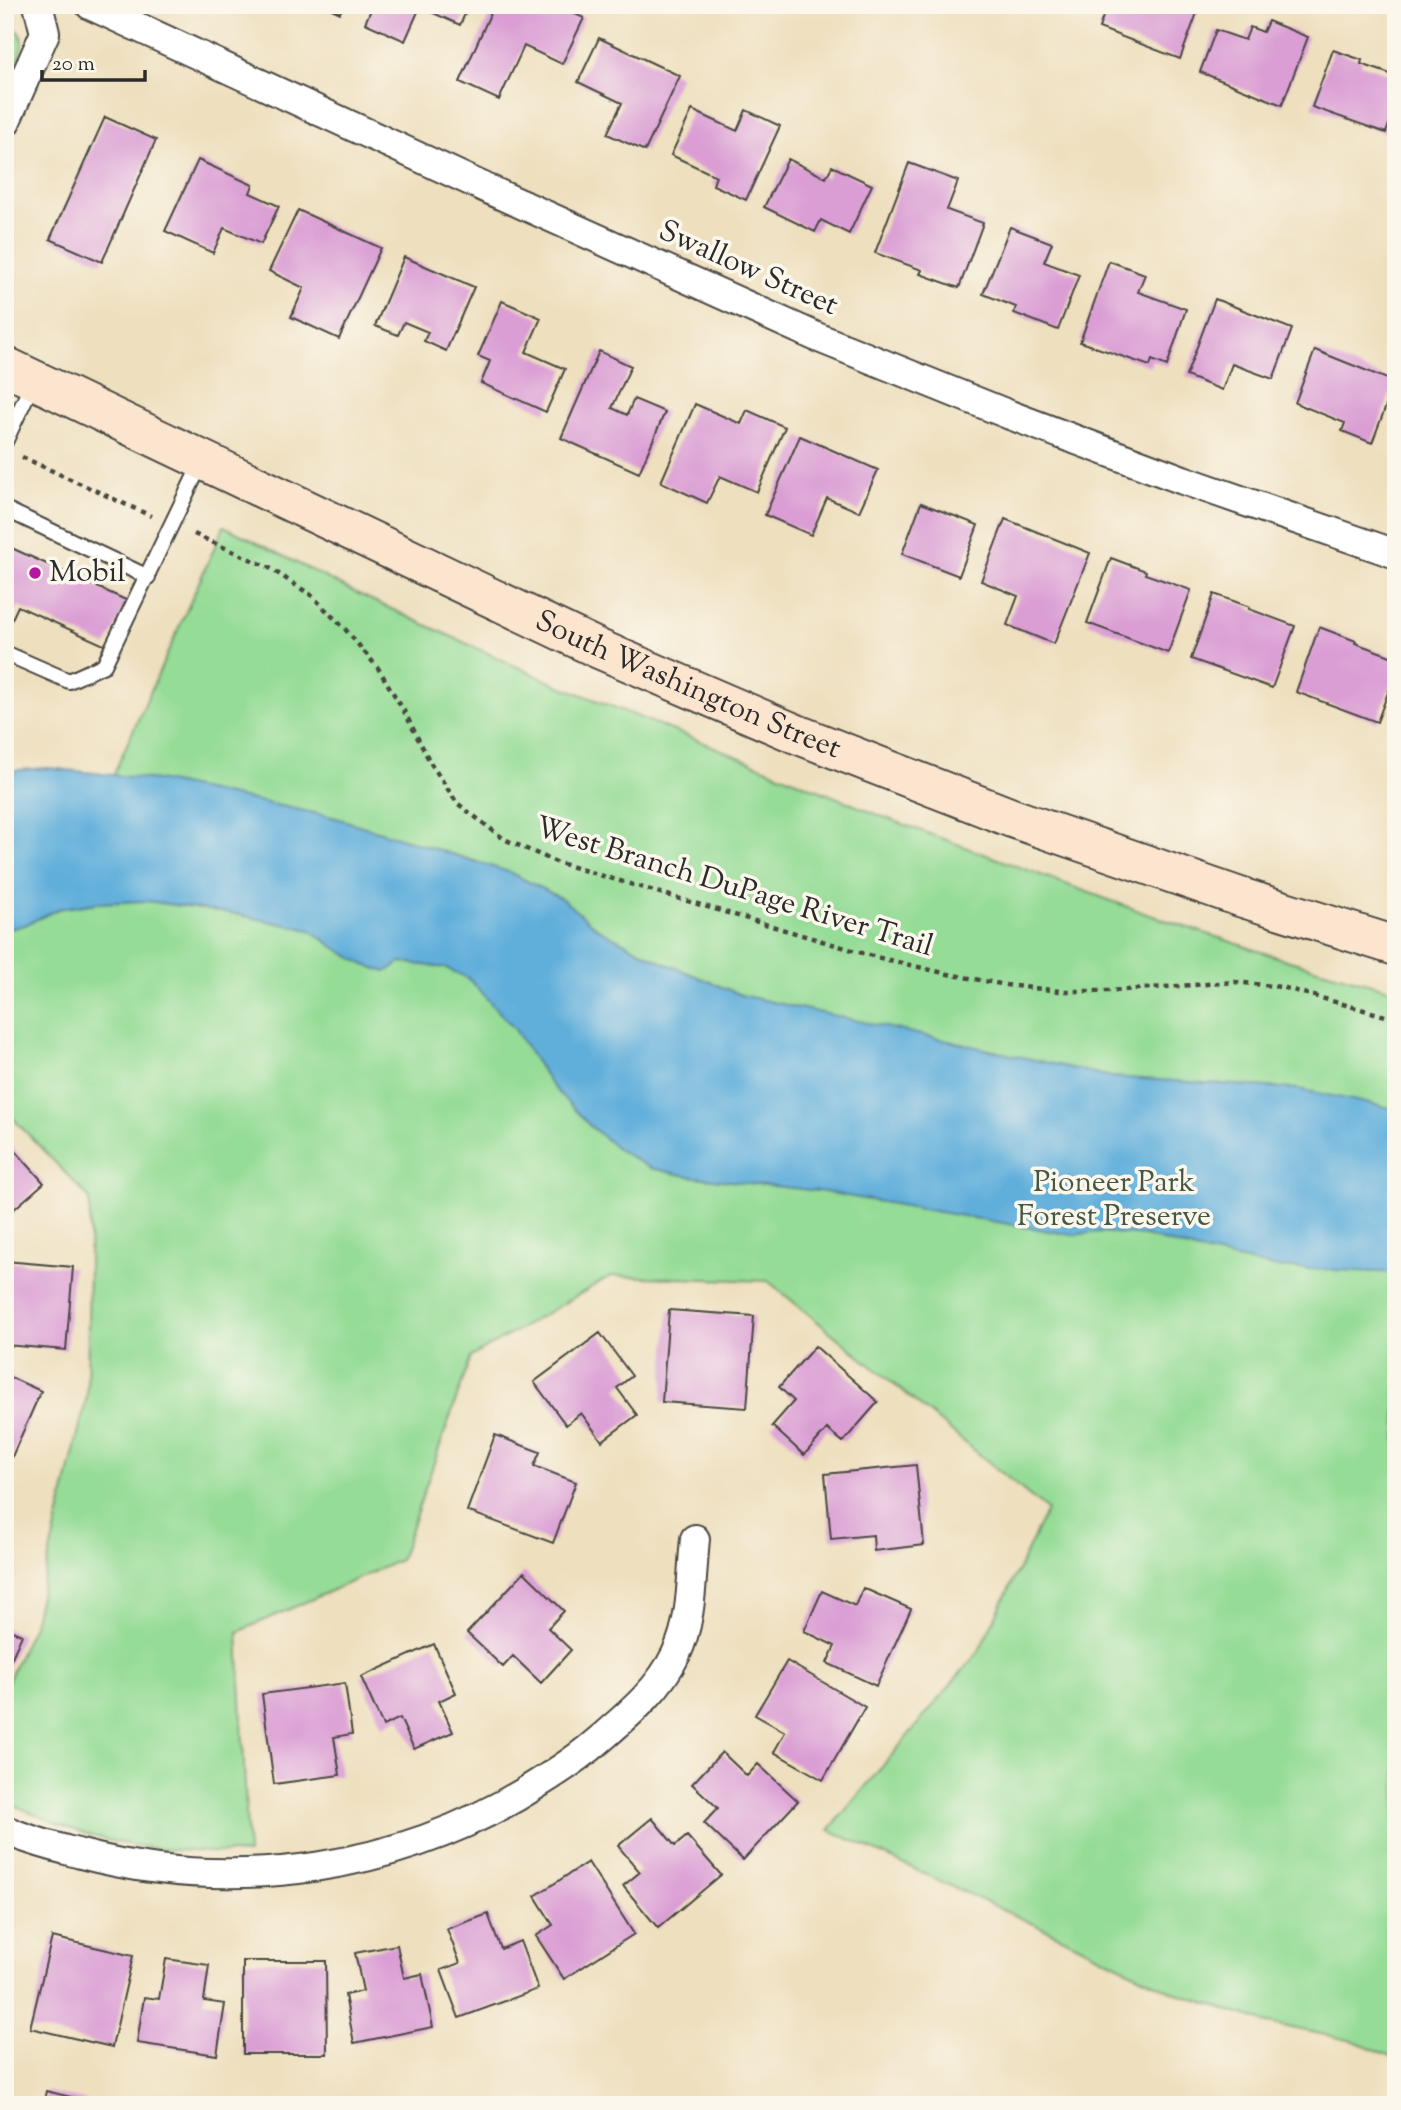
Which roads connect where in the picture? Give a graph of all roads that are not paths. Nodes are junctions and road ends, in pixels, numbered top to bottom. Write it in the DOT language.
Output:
graph roads {
  1 [pos="38,5"];
  2 [pos="90,5"];
  3 [pos="5,123"];
  4 [pos="20,372"];
  5 [pos="5,442"];
  6 [pos="204,459"];
  7 [pos="5,509"];
  8 [pos="1396,554"];
  9 [pos="148,577"];
  10 [pos="5,653"];
  11 [pos="1396,946"];
  12 [pos="695,1539"];
  13 [pos="5,1830"];
  1 -- 3 [label="street"];
  2 -- 8 [label="street, Swallow Street"];
  4 -- 5 [label="lane"];
  4 -- 6 [label="main road, South Washington Street"];
  6 -- 9 [label="lane"];
  6 -- 11 [label="main road, South Washington Street"];
  7 -- 9 [label="lane"];
  9 -- 10 [label="lane"];
  12 -- 13 [label="street"];
}
